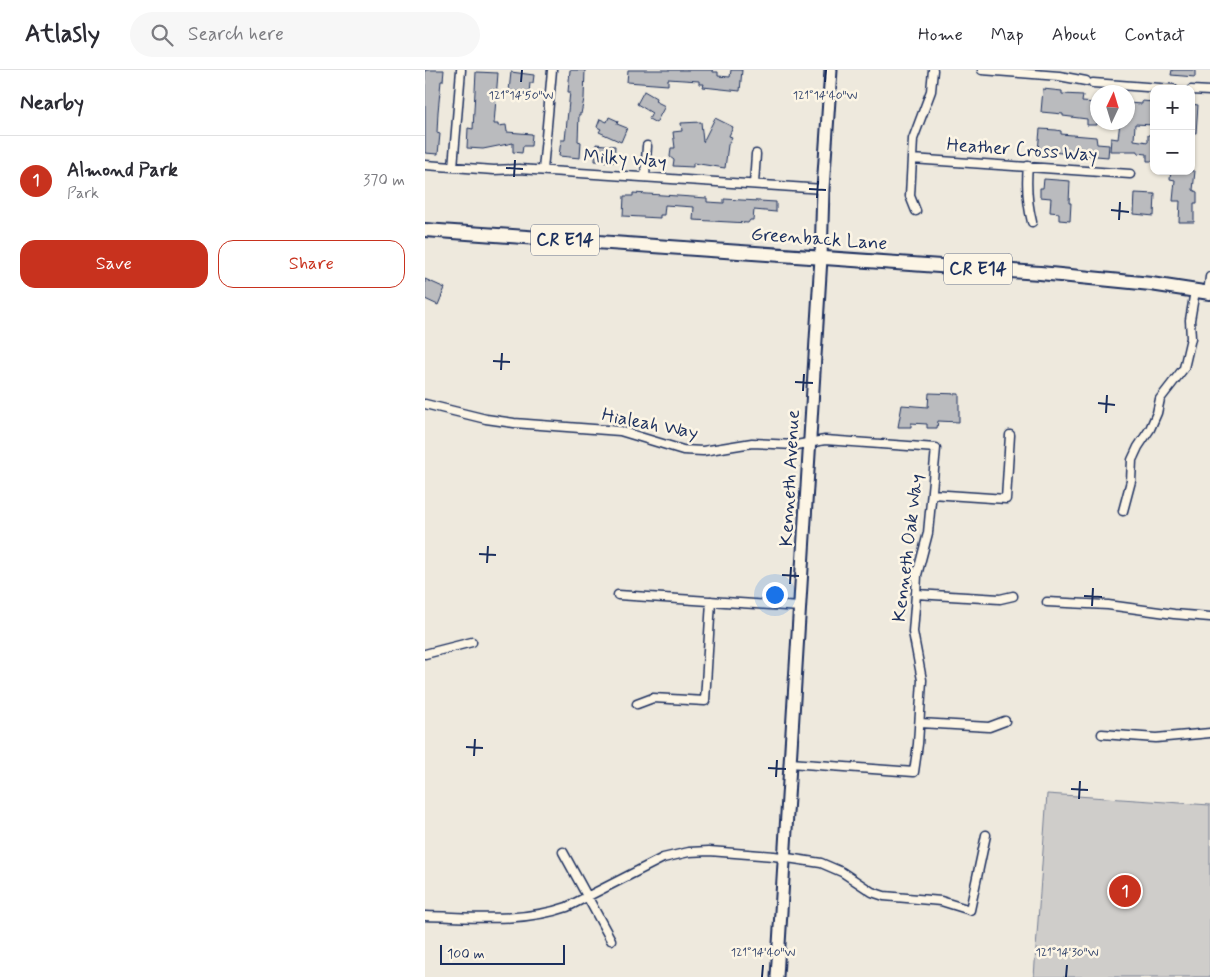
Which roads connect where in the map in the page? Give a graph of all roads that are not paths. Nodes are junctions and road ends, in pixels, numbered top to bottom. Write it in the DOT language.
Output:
graph roads {
  1 [pos="461,70"];
  2 [pos="552,70"];
  3 [pos="831,70"];
  4 [pos="933,70"];
  5 [pos="982,70"];
  6 [pos="1150,87"];
  7 [pos="1195,90"];
  8 [pos="1210,92"];
  9 [pos="647,146"];
  10 [pos="756,154"];
  11 [pos="912,159"];
  12 [pos="425,165"];
  13 [pos="1028,166"];
  14 [pos="453,167"];
  15 [pos="543,170"];
  16 [pos="1130,174"];
  17 [pos="645,177"];
  18 [pos="754,184"];
  19 [pos="823,188"];
  20 [pos="916,211"];
  21 [pos="1032,222"];
  22 [pos="425,230"];
  23 [pos="821,258"];
  24 [pos="1210,277"];
  25 [pos="1195,291"];
  26 [pos="1209,293"];
  27 [pos="425,404"];
  28 [pos="1010,435"];
  29 [pos="810,443"];
  30 [pos="932,494"];
  31 [pos="1123,511"];
  32 [pos="916,594"];
  33 [pos="618,595"];
  34 [pos="1013,596"];
  35 [pos="711,601"];
  36 [pos="1047,602"];
  37 [pos="800,607"];
  38 [pos="1210,617"];
  39 [pos="472,642"];
  40 [pos="425,654"];
  41 [pos="637,704"];
  42 [pos="1005,721"];
  43 [pos="920,723"];
  44 [pos="1210,733"];
  45 [pos="1102,734"];
  46 [pos="790,763"];
  47 [pos="986,835"];
  48 [pos="563,852"];
  49 [pos="784,858"];
  50 [pos="587,897"];
  51 [pos="425,916"];
  52 [pos="611,940"];
  53 [pos="777,977"];
  1 -- 14 [label="street"];
  2 -- 15 [label="street"];
  3 -- 19 [label="main road, Kenneth Avenue"];
  4 -- 11 [label="street"];
  5 -- 6 [label="street"];
  7 -- 8 [label="street"];
  9 -- 17 [label="street"];
  10 -- 18 [label="street"];
  11 -- 13 [label="street, Heather Cross Way"];
  11 -- 20 [label="street"];
  12 -- 14 [label="street, Milky Way"];
  13 -- 16 [label="street, Heather Cross Way"];
  13 -- 21 [label="street"];
  14 -- 15 [label="street, Milky Way"];
  15 -- 17 [label="street, Milky Way"];
  17 -- 18 [label="street, Milky Way"];
  18 -- 19 [label="street, Milky Way"];
  19 -- 23 [label="main road, Kenneth Avenue"];
  22 -- 23 [label="main road, Greenback Lane / CR E14"];
  23 -- 25 [label="main road, Greenback Lane / CR E14"];
  23 -- 29 [label="main road, Kenneth Avenue"];
  24 -- 26 [label="street"];
  25 -- 26 [label="main road, Greenback Lane / CR E14"];
  25 -- 31 [label="street"];
  27 -- 29 [label="street, Hialeah Way"];
  28 -- 30 [label="street"];
  29 -- 30 [label="street, Kenneth Oak Way"];
  29 -- 37 [label="main road, Kenneth Avenue"];
  30 -- 32 [label="street, Kenneth Oak Way"];
  32 -- 34 [label="street"];
  32 -- 43 [label="street, Kenneth Oak Way"];
  33 -- 35 [label="street"];
  35 -- 37 [label="street"];
  35 -- 41 [label="street"];
  36 -- 38 [label="street"];
  37 -- 46 [label="main road, Kenneth Avenue"];
  39 -- 40 [label="street"];
  42 -- 43 [label="street"];
  43 -- 46 [label="street, Kenneth Oak Way"];
  44 -- 45 [label="street"];
  46 -- 49 [label="main road, Kenneth Avenue"];
  47 -- 49 [label="street"];
  48 -- 50 [label="street"];
  49 -- 50 [label="street"];
  49 -- 53 [label="main road, Kenneth Avenue"];
  50 -- 51 [label="street"];
  50 -- 52 [label="street"];
}
